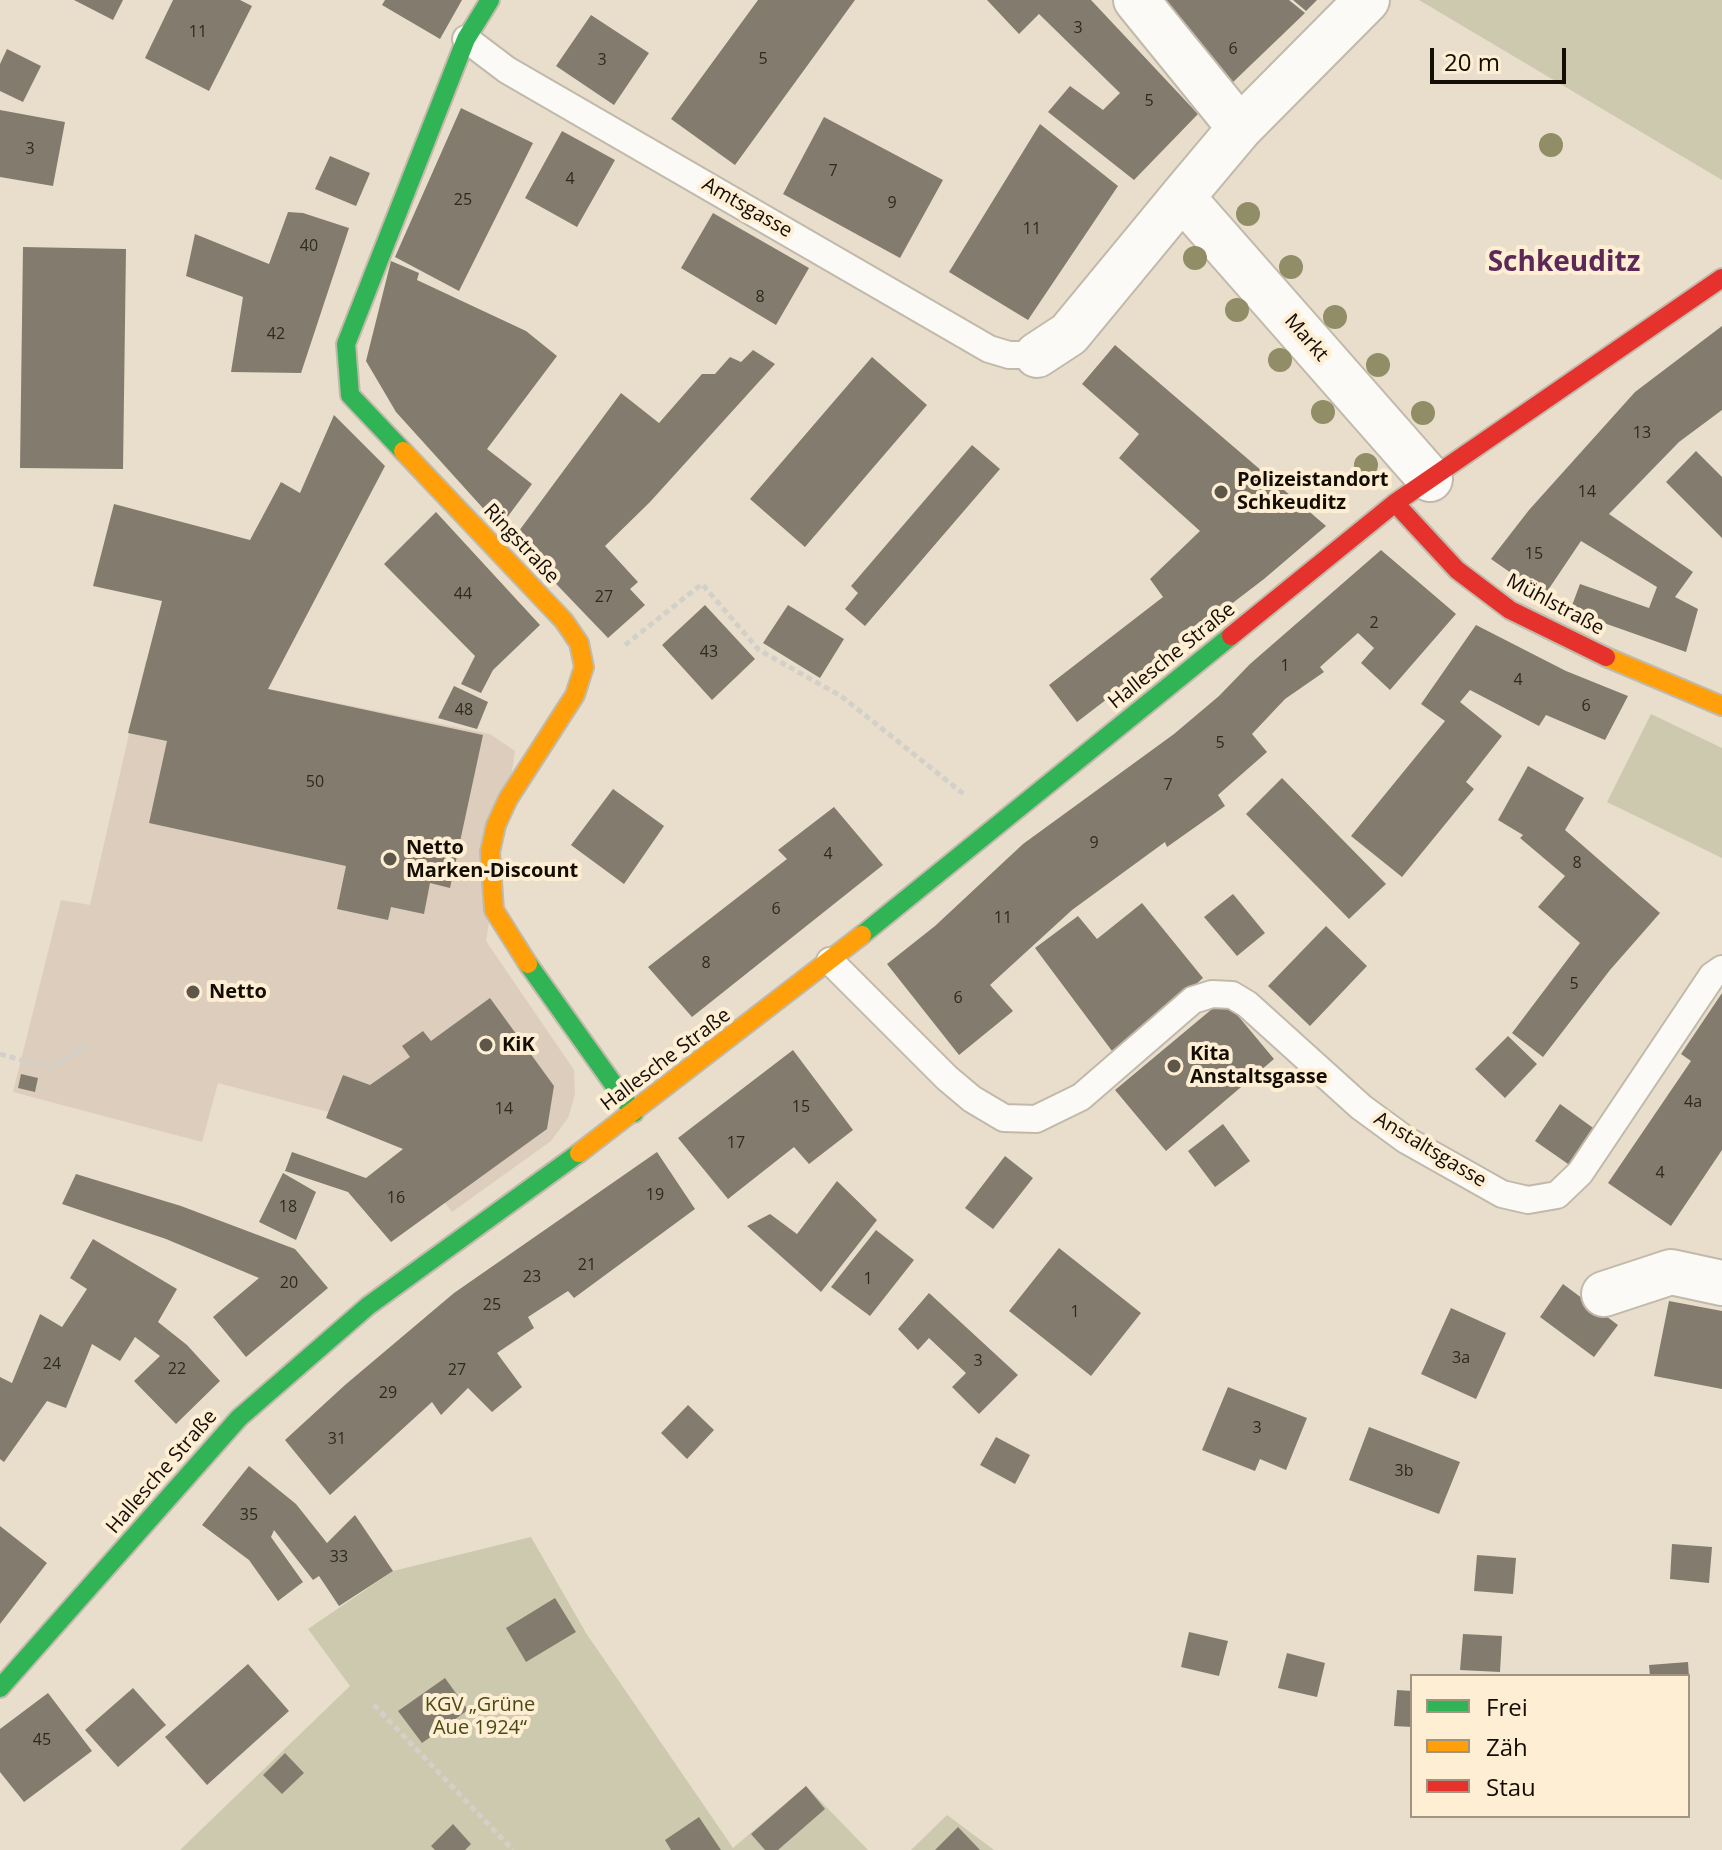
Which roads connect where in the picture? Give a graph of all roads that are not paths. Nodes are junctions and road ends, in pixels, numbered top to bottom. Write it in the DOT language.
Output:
graph roads {
  1 [pos="490,0"];
  2 [pos="1136,0"];
  3 [pos="1367,0"];
  4 [pos="466,39"];
  5 [pos="1240,128"];
  6 [pos="1182,197"];
  7 [pos="1722,278"];
  8 [pos="1037,355"];
  9 [pos="1413,491"];
  10 [pos="1722,706"];
  11 [pos="830,961"];
  12 [pos="1722,969"];
  13 [pos="634,1113"];
  14 [pos="1722,1283"];
  15 [pos="1604,1294"];
  16 [pos="0,1688"];
  1 -- 4 [label="street, Ringstraße"];
  2 -- 5 [label="street"];
  3 -- 5 [label="street"];
  4 -- 8 [label="lane, Amtsgasse"];
  4 -- 13 [label="street, Ringstraße"];
  5 -- 6 [label="street"];
  6 -- 8 [label="street"];
  6 -- 9 [label="street, Markt"];
  7 -- 9 [label="street"];
  9 -- 10 [label="street, Mühlstraße"];
  9 -- 11 [label="street, Hallesche Straße"];
  11 -- 12 [label="lane, Anstaltsgasse"];
  11 -- 13 [label="street, Hallesche Straße"];
  13 -- 16 [label="street, Hallesche Straße"];
  14 -- 15 [label="street"];
}
